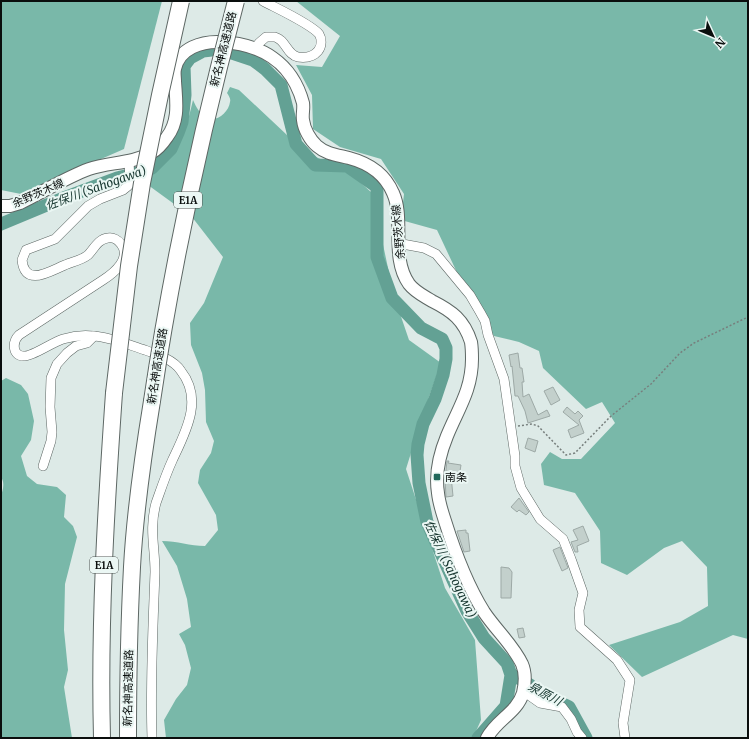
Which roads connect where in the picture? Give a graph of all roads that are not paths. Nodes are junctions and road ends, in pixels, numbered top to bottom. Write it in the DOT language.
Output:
graph roads {
  1 [pos="181,1"];
  2 [pos="236,1"];
  3 [pos="263,1"];
  4 [pos="255,48"];
  5 [pos="130,162"];
  6 [pos="1,206"];
  7 [pos="397,243"];
  8 [pos="94,336"];
  9 [pos="43,466"];
  10 [pos="132,566"];
  11 [pos="524,685"];
  12 [pos="102,738"];
  13 [pos="128,738"];
  14 [pos="135,738"];
  15 [pos="152,738"];
  16 [pos="487,738"];
  17 [pos="582,738"];
  18 [pos="625,738"];
  1 -- 12 [label="highway, E1A, bridge"];
  2 -- 10 [label="highway, 新名神高速道路 / E1A, bridge"];
  3 -- 4 [label="street"];
  4 -- 5 [label="main road, 余野茨木線"];
  4 -- 7 [label="main road, 余野茨木線"];
  5 -- 6 [label="main road, 余野茨木線"];
  5 -- 8 [label="street"];
  7 -- 11 [label="main road, 余野茨木線"];
  7 -- 18 [label="street"];
  8 -- 9 [label="street"];
  8 -- 15 [label="street"];
  10 -- 13 [label="highway, 新名神高速道路 / E1A"];
  10 -- 14 [label="highway"];
  11 -- 16 [label="main road"];
  11 -- 17 [label="street"];
}
